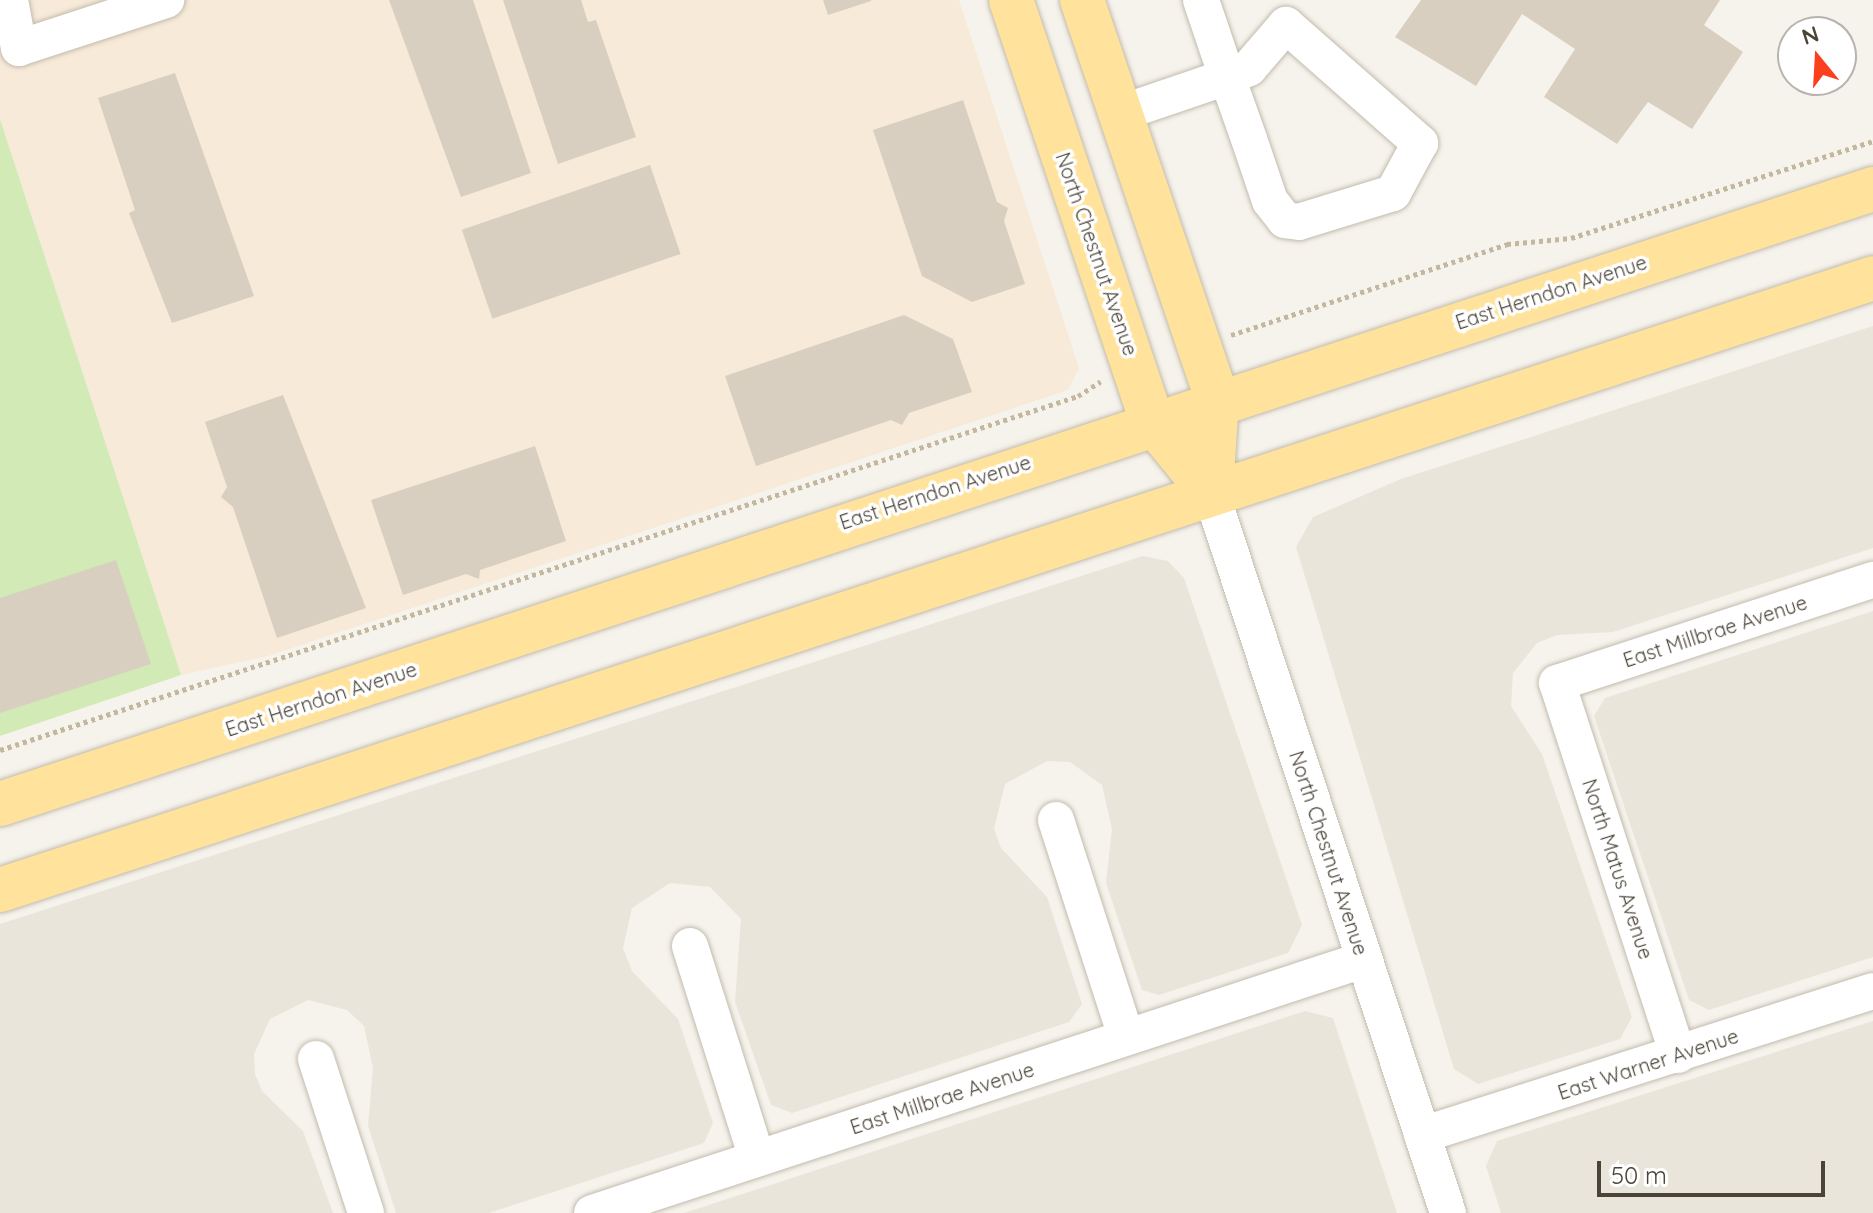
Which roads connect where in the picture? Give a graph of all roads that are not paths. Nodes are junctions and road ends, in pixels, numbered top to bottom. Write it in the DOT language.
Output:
graph roads {
  1 [pos="10,0"];
  2 [pos="166,0"];
  3 [pos="1011,0"];
  4 [pos="1082,0"];
  5 [pos="1201,0"];
  6 [pos="1294,12"];
  7 [pos="1227,77"];
  8 [pos="1121,113"];
  9 [pos="1873,189"];
  10 [pos="1873,278"];
  11 [pos="1217,399"];
  12 [pos="1152,421"];
  13 [pos="1211,493"];
  14 [pos="1873,580"];
  15 [pos="1557,683"];
  16 [pos="0,804"];
  17 [pos="1056,820"];
  18 [pos="0,890"];
  19 [pos="690,946"];
  20 [pos="1363,960"];
  21 [pos="1873,991"];
  22 [pos="1126,1037"];
  23 [pos="1678,1055"];
  24 [pos="316,1059"];
  25 [pos="1422,1135"];
  26 [pos="757,1159"];
  27 [pos="366,1213"];
  28 [pos="592,1213"];
  29 [pos="1448,1213"];
  1 -- 2 [label="street"];
  3 -- 12 [label="main road, North Chestnut Avenue"];
  4 -- 8 [label="main road, North Chestnut Avenue"];
  5 -- 7 [label="street"];
  6 -- 7 [label="street"];
  6 -- 7 [label="street"];
  7 -- 8 [label="street"];
  8 -- 11 [label="main road, North Chestnut Avenue"];
  9 -- 11 [label="main road, East Herndon Avenue"];
  10 -- 13 [label="main road"];
  11 -- 12 [label="main road, East Herndon Avenue"];
  11 -- 13 [label="main road, North Chestnut Avenue"];
  12 -- 13 [label="main road, North Chestnut Avenue"];
  12 -- 16 [label="main road, East Herndon Avenue"];
  13 -- 18 [label="main road"];
  13 -- 20 [label="street, North Chestnut Avenue"];
  14 -- 15 [label="street, East Millbrae Avenue"];
  15 -- 23 [label="street, North Matus Avenue"];
  17 -- 22 [label="street"];
  19 -- 26 [label="street"];
  20 -- 22 [label="street, East Millbrae Avenue"];
  20 -- 25 [label="street, North Chestnut Avenue"];
  21 -- 23 [label="street, East Warner Avenue"];
  22 -- 26 [label="street, East Millbrae Avenue"];
  23 -- 25 [label="street, East Warner Avenue"];
  24 -- 27 [label="street"];
  25 -- 29 [label="street, North Chestnut Avenue"];
  26 -- 28 [label="street, East Millbrae Avenue"];
}
